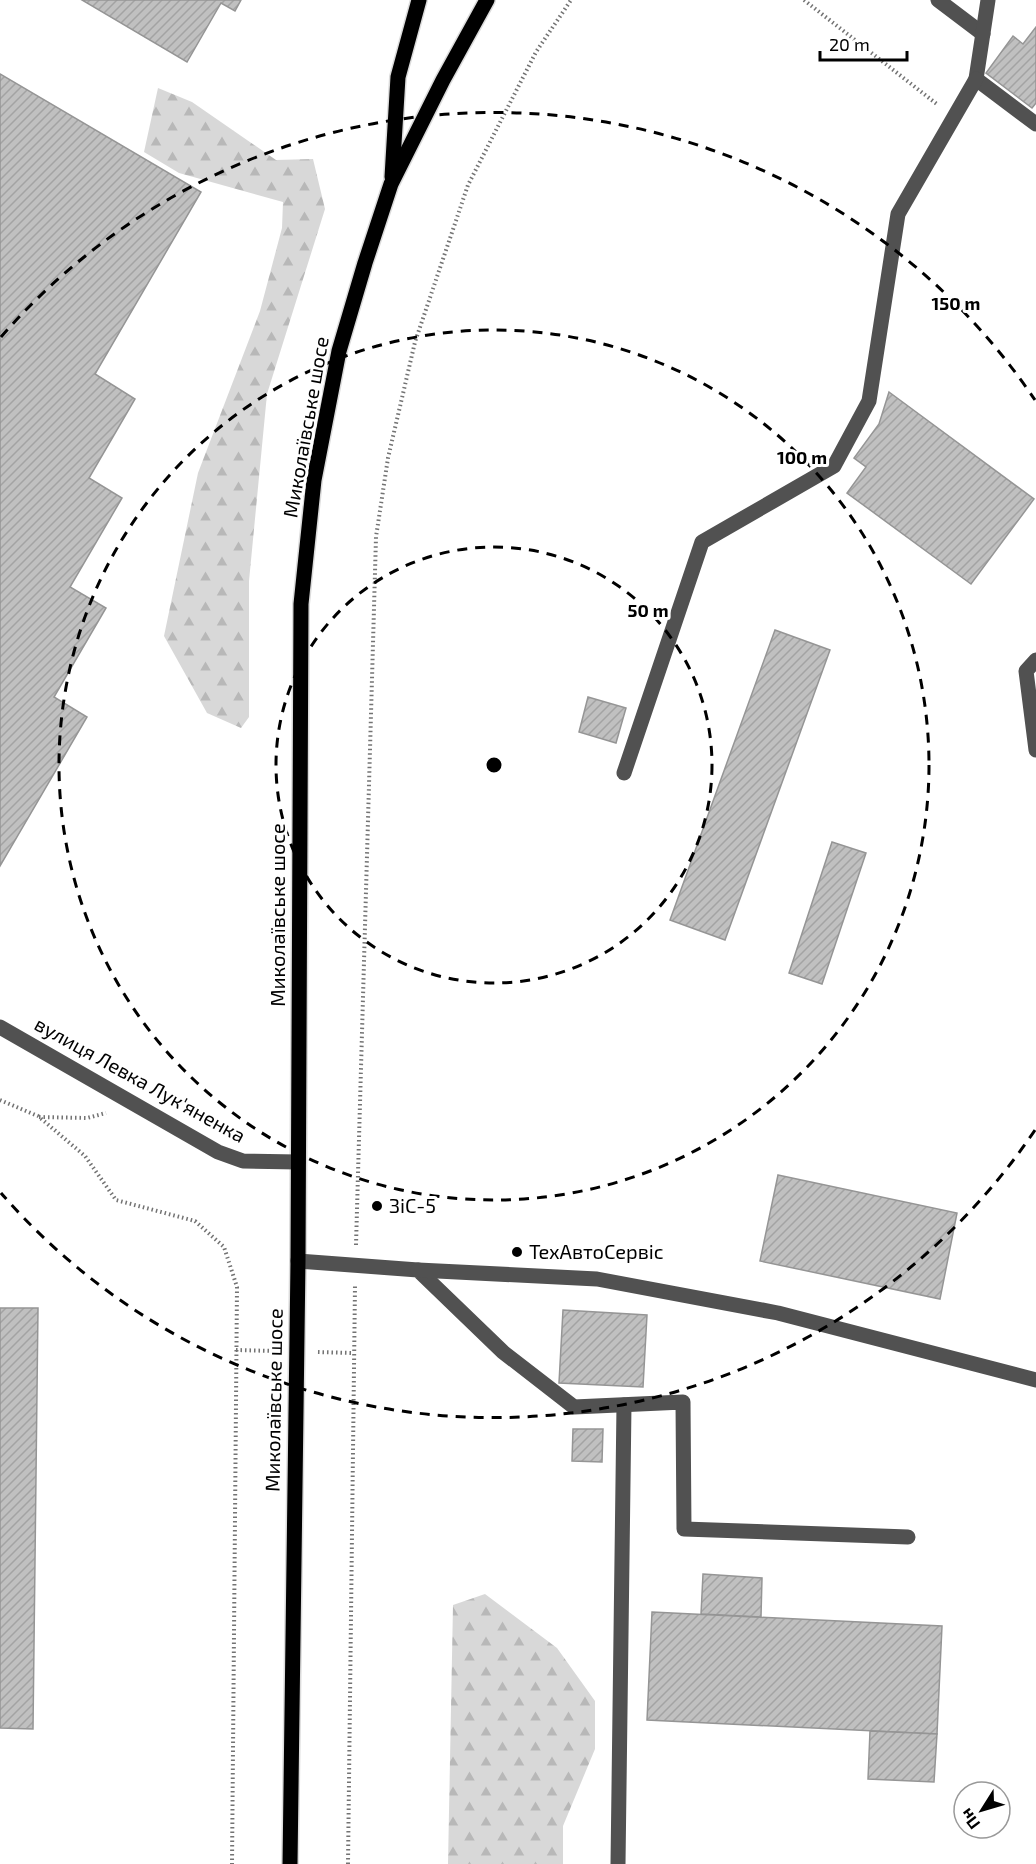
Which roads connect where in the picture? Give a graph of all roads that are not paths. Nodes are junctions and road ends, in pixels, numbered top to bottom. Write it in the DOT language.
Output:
graph roads {
  1 [pos="419,0"];
  2 [pos="487,0"];
  3 [pos="938,0"];
  4 [pos="988,0"];
  5 [pos="983,34"];
  6 [pos="976,79"];
  7 [pos="1036,124"];
  8 [pos="392,184"];
  9 [pos="1036,660"];
  10 [pos="1036,750"];
  11 [pos="624,773"];
  12 [pos="0,1027"];
  13 [pos="298,1162"];
  14 [pos="298,1261"];
  15 [pos="418,1270"];
  16 [pos="1036,1380"];
  17 [pos="624,1405"];
  18 [pos="908,1537"];
  19 [pos="290,1864"];
  20 [pos="618,1864"];
  1 -- 8 [label="main road"];
  2 -- 8 [label="main road, Миколаївське шосе"];
  3 -- 5 [label="street"];
  4 -- 5 [label="street"];
  5 -- 6 [label="street"];
  6 -- 7 [label="street"];
  6 -- 11 [label="street"];
  8 -- 13 [label="main road, Миколаївське шосе"];
  9 -- 10 [label="street"];
  12 -- 13 [label="street, вулиця Левка Лук'яненка"];
  13 -- 14 [label="main road, Миколаївське шосе"];
  14 -- 15 [label="street"];
  14 -- 19 [label="main road, Миколаївське шосе"];
  15 -- 16 [label="street"];
  15 -- 17 [label="street"];
  17 -- 18 [label="street"];
  17 -- 20 [label="street"];
}
